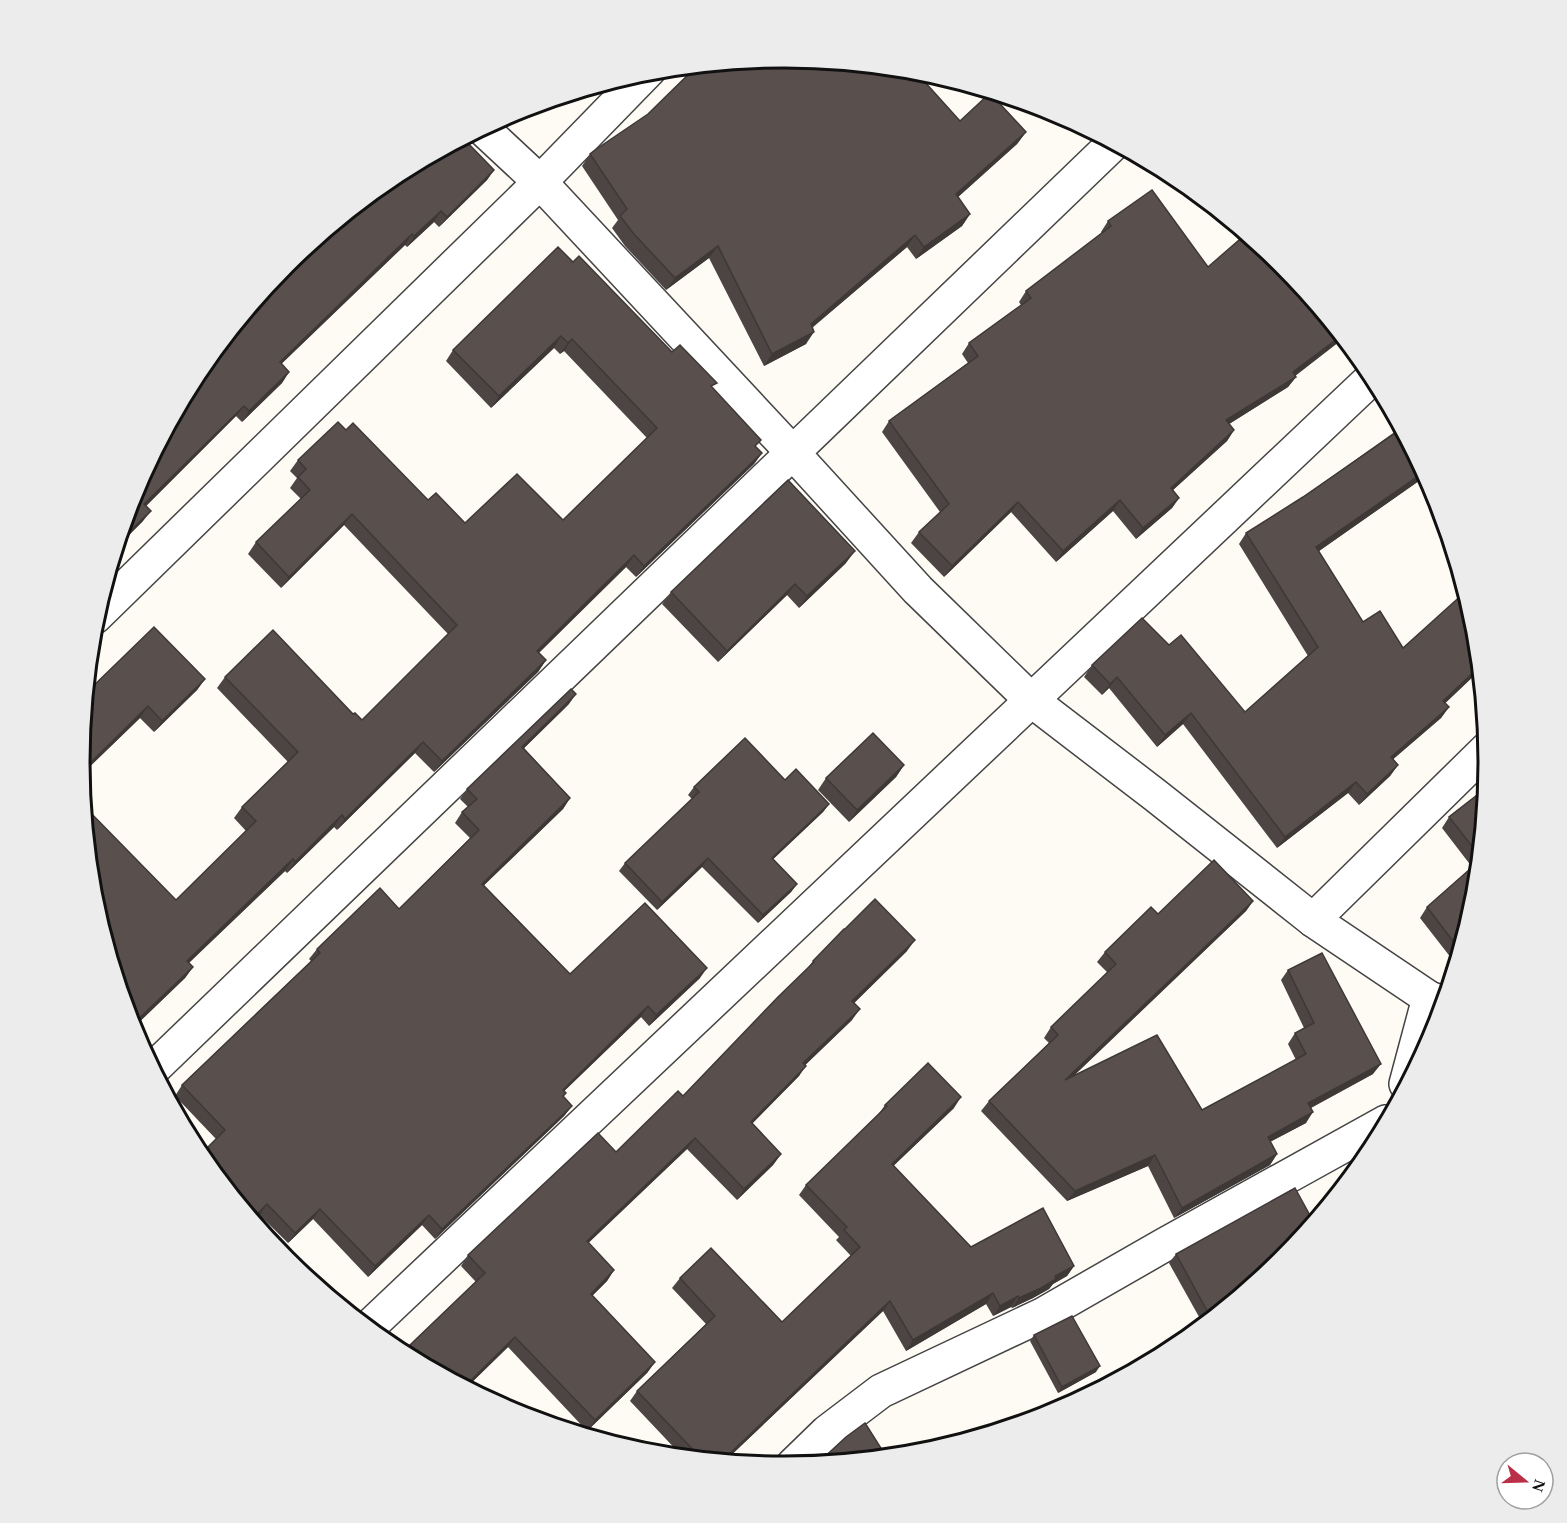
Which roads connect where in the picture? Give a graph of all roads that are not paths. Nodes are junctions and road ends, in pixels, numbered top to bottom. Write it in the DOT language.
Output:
graph roads {
  1 [pos="636,84"];
  2 [pos="488,134"];
  3 [pos="1108,148"];
  4 [pos="540,182"];
  5 [pos="1365,383"];
  6 [pos="792,452"];
  7 [pos="108,603"];
  8 [pos="1031,700"];
  9 [pos="1478,758"];
  10 [pos="1313,920"];
  11 [pos="1436,1000"];
  12 [pos="159,1063"];
  13 [pos="1371,1130"];
  14 [pos="374,1322"];
  15 [pos="802,1455"];
  1 -- 4 [label="street"];
  2 -- 4 [label="street"];
  3 -- 6 [label="street"];
  4 -- 6 [label="street"];
  4 -- 7 [label="street"];
  5 -- 8 [label="street"];
  6 -- 8 [label="street"];
  6 -- 12 [label="street"];
  8 -- 10 [label="street"];
  8 -- 14 [label="street"];
  9 -- 10 [label="street"];
  10 -- 11 [label="street"];
  13 -- 15 [label="street"];
}
